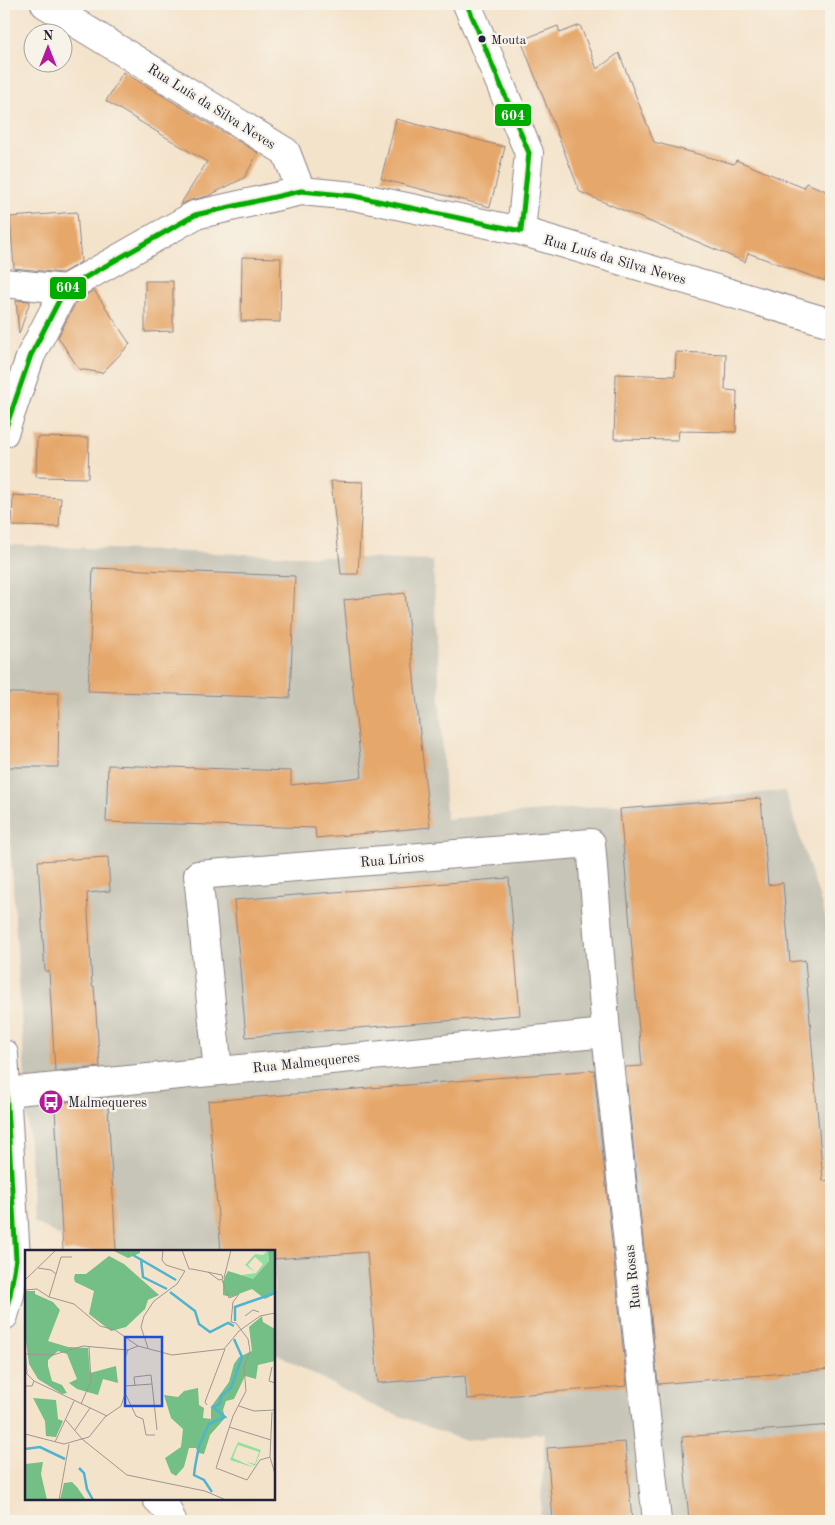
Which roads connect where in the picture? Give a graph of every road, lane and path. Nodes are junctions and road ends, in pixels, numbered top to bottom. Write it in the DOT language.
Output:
graph roads {
  1 [pos="45,4"];
  2 [pos="467,4"];
  3 [pos="301,191"];
  4 [pos="521,231"];
  5 [pos="4,282"];
  6 [pos="65,289"];
  7 [pos="831,323"];
  8 [pos="4,433"];
  9 [pos="606,1032"];
  10 [pos="4,1054"];
  11 [pos="218,1071"];
  12 [pos="6,1092"];
  13 [pos="21,1266"];
  14 [pos="4,1316"];
  15 [pos="158,1500"];
  16 [pos="172,1521"];
  17 [pos="658,1521"];
  1 -- 3 [label="street, Rua Luís da Silva Neves"];
  2 -- 4 [label="street"];
  3 -- 4 [label="street, Rua Luís da Silva Neves"];
  3 -- 6 [label="street"];
  4 -- 7 [label="street, Rua Luís da Silva Neves"];
  5 -- 6 [label="street"];
  6 -- 8 [label="street"];
  9 -- 11 [label="street, Rua Malmequeres"];
  9 -- 11 [label="street, Rua Lírios"];
  9 -- 17 [label="street, Rua Rosas"];
  10 -- 12 [label="street"];
  11 -- 12 [label="street, Rua Malmequeres"];
  12 -- 13 [label="street"];
  13 -- 14 [label="street"];
  15 -- 16 [label="street"];
}
